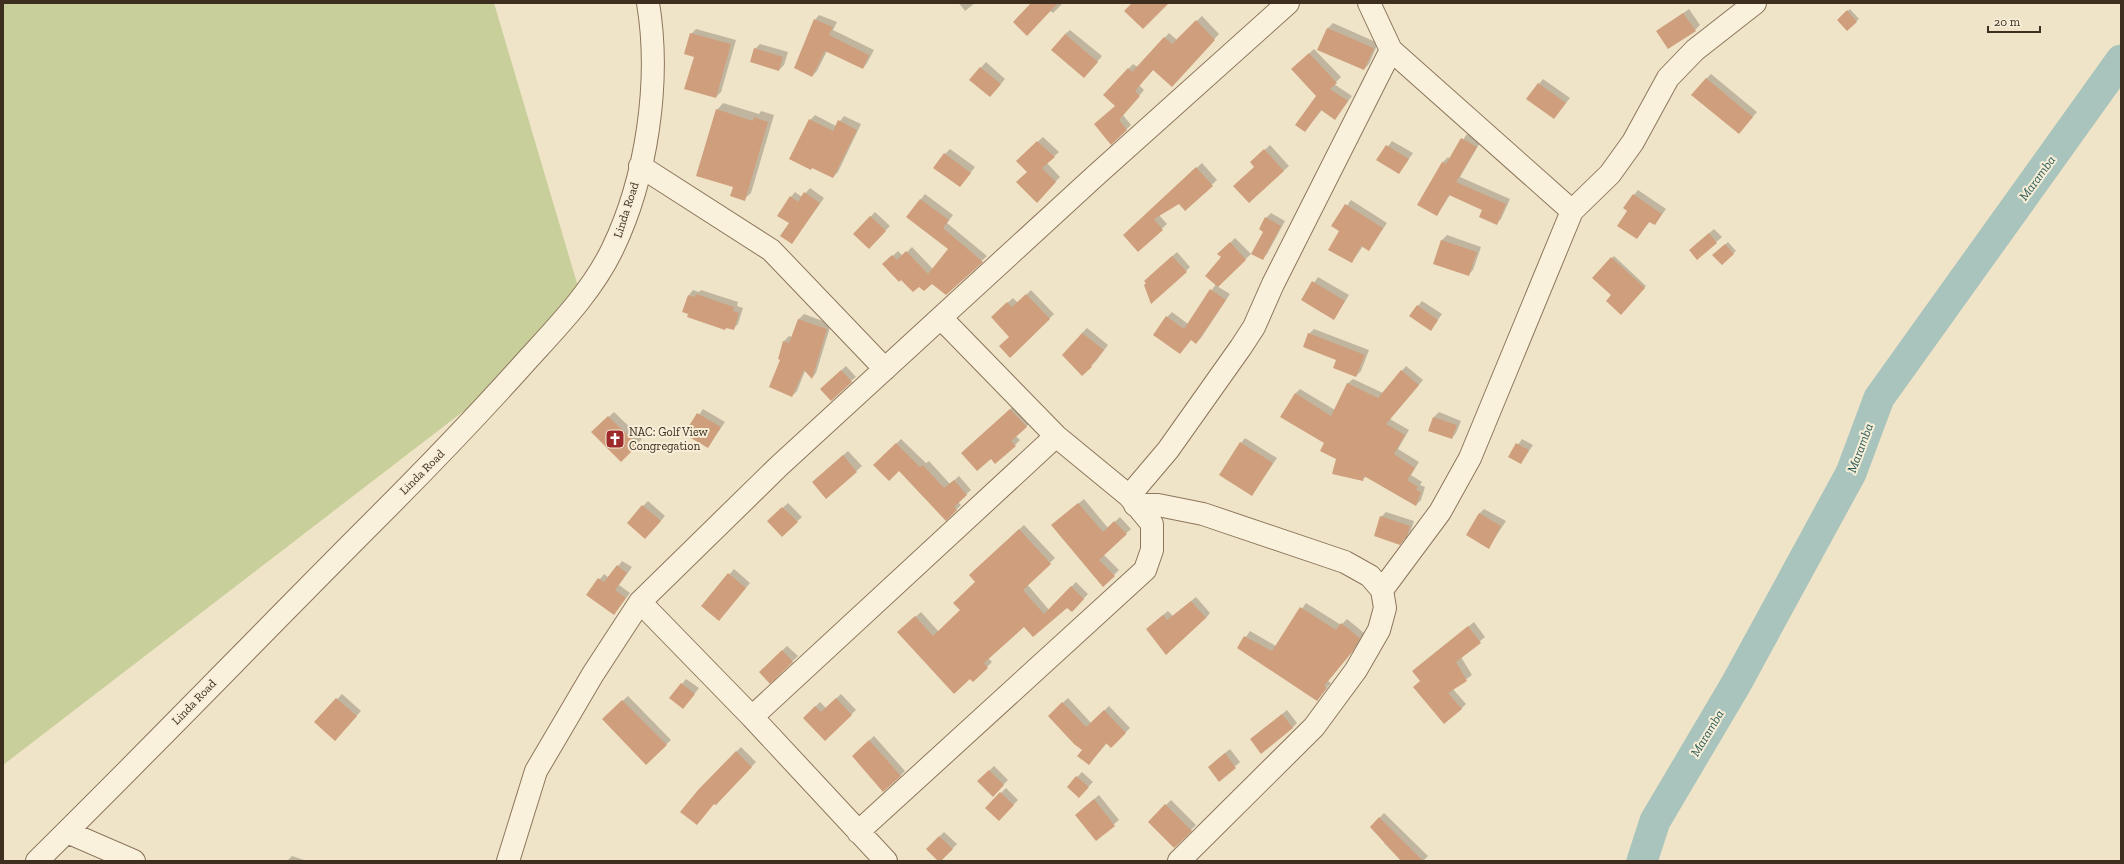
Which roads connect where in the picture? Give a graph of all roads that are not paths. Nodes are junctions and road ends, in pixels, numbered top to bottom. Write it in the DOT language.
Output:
graph roads {
  1 [pos="648,3"];
  2 [pos="1288,3"];
  3 [pos="1369,3"];
  4 [pos="1755,3"];
  5 [pos="1391,50"];
  6 [pos="640,166"];
  7 [pos="1572,211"];
  8 [pos="941,318"];
  9 [pos="885,368"];
  10 [pos="1056,436"];
  11 [pos="1132,500"];
  12 [pos="1382,590"];
  13 [pos="640,602"];
  14 [pos="752,717"];
  15 [pos="67,832"];
  16 [pos="858,832"];
  17 [pos="37,861"];
  18 [pos="134,861"];
  19 [pos="508,861"];
  20 [pos="886,861"];
  21 [pos="1179,861"];
  1 -- 6 [label="street, Linda Road"];
  2 -- 8 [label="street"];
  3 -- 5 [label="street"];
  4 -- 7 [label="street"];
  5 -- 7 [label="street"];
  5 -- 11 [label="street"];
  6 -- 9 [label="street"];
  6 -- 15 [label="street, Linda Road"];
  7 -- 12 [label="street"];
  8 -- 9 [label="street"];
  8 -- 10 [label="street"];
  9 -- 13 [label="street"];
  10 -- 11 [label="street"];
  10 -- 14 [label="street"];
  11 -- 12 [label="street"];
  11 -- 16 [label="street"];
  12 -- 21 [label="street"];
  13 -- 14 [label="street"];
  13 -- 19 [label="street"];
  14 -- 16 [label="street"];
  15 -- 17 [label="street, Linda Road"];
  15 -- 18 [label="street"];
  16 -- 20 [label="street"];
}
